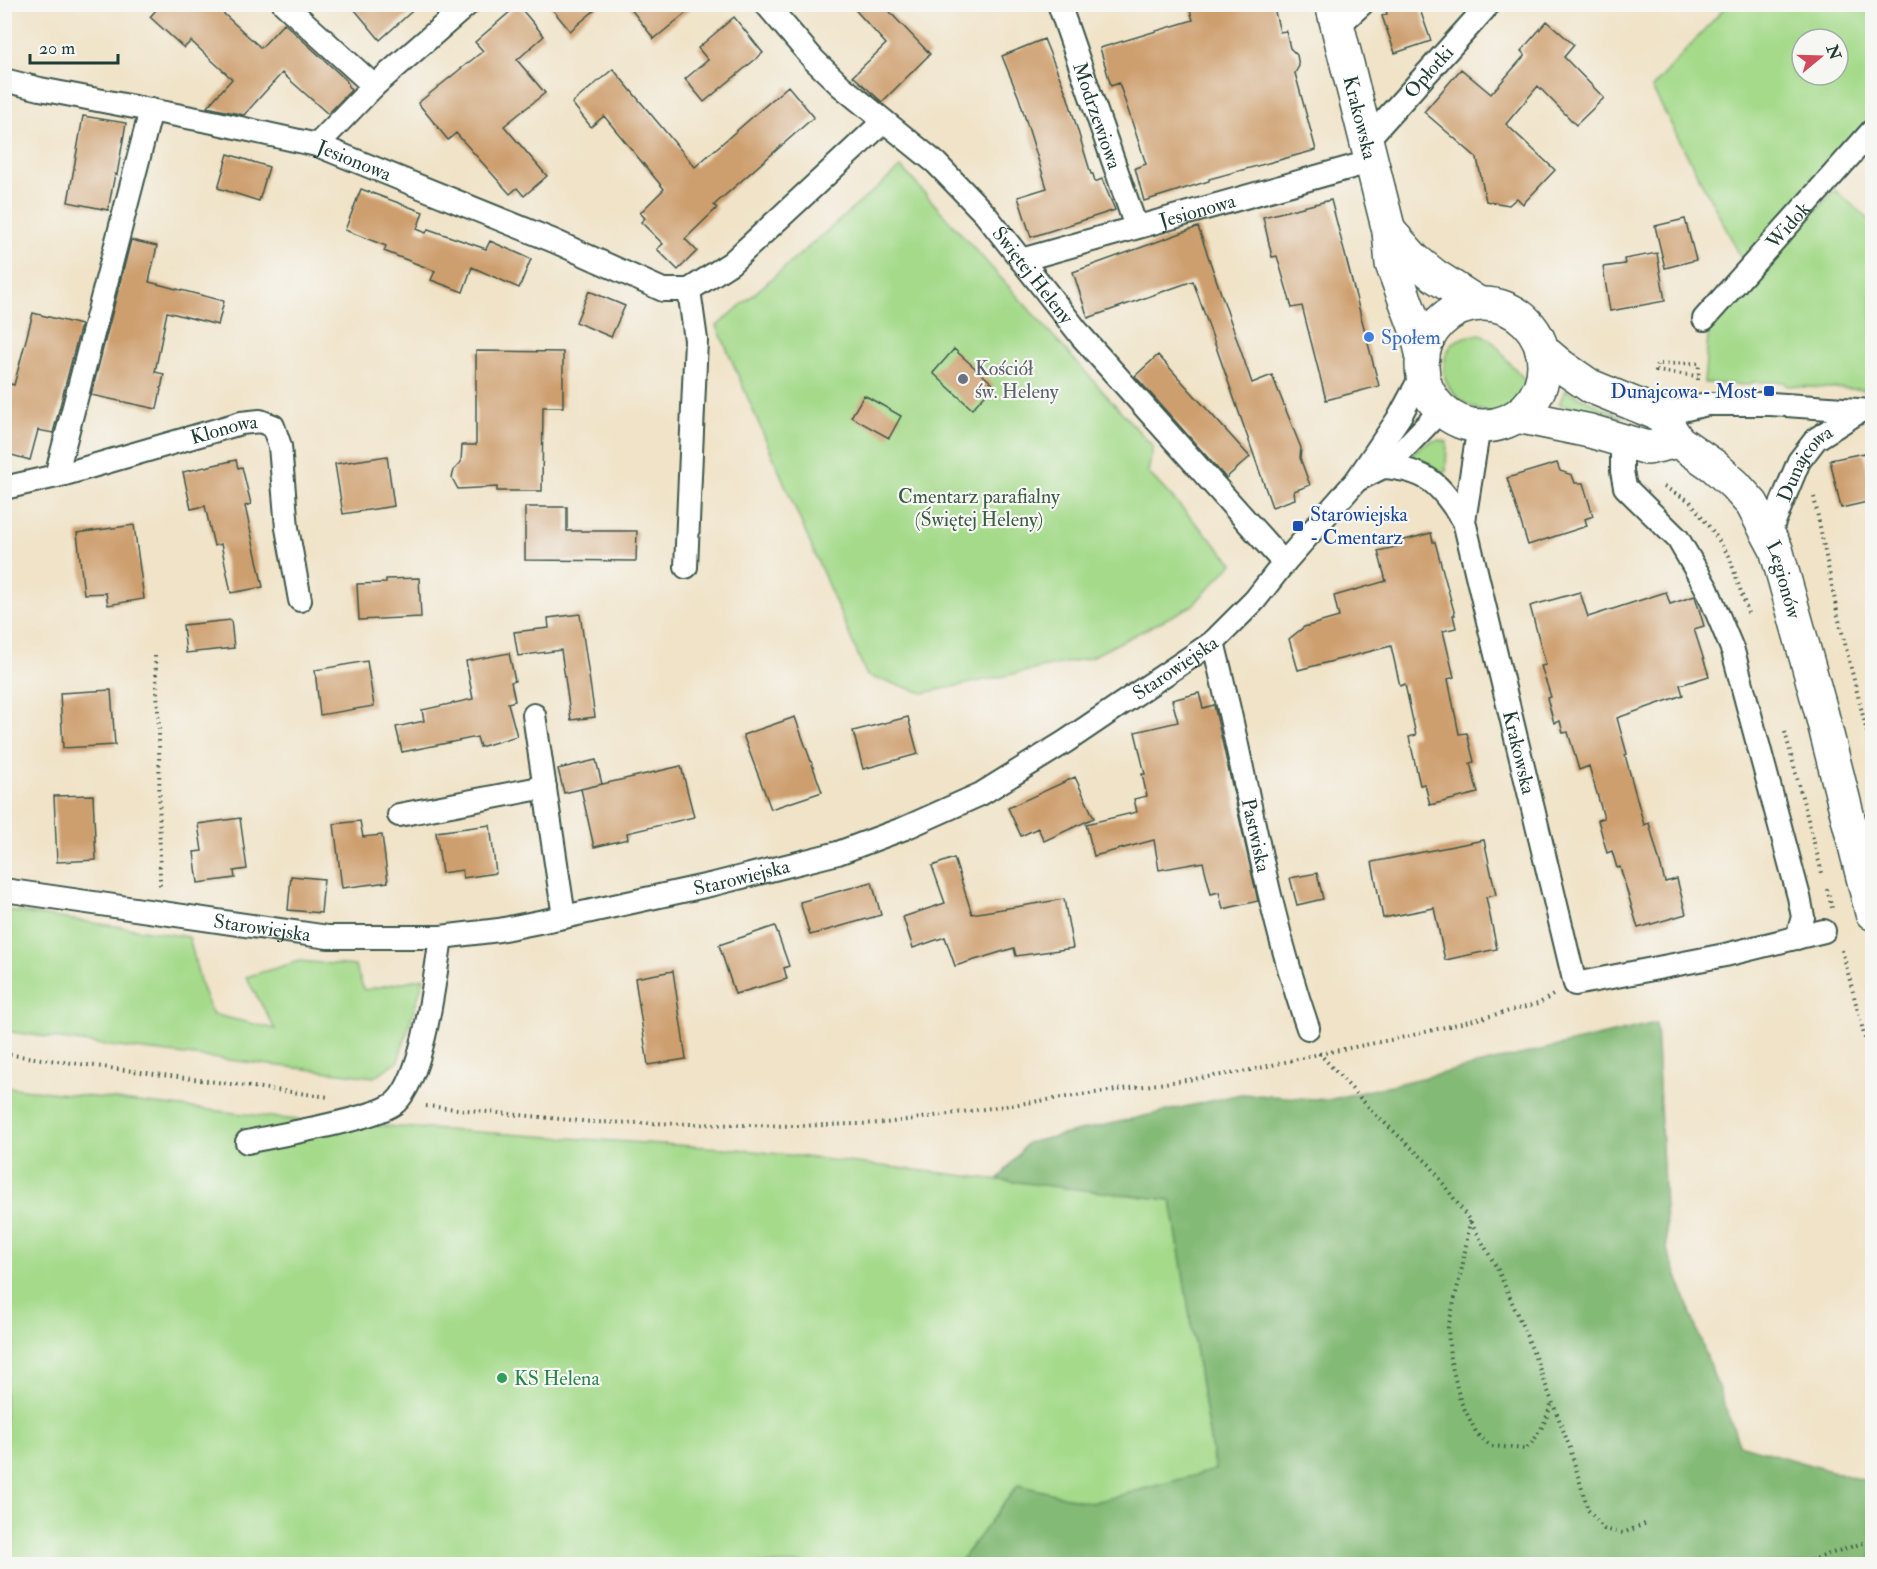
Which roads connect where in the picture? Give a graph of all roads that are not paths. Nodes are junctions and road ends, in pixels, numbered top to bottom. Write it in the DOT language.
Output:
graph roads {
  1 [pos="284,4"];
  2 [pos="468,4"];
  3 [pos="766,4"];
  4 [pos="1059,4"];
  5 [pos="1362,4"];
  6 [pos="1489,4"];
  7 [pos="1335,15"];
  8 [pos="4,80"];
  9 [pos="374,86"];
  10 [pos="151,110"];
  11 [pos="883,122"];
  12 [pos="1872,131"];
  13 [pos="317,146"];
  14 [pos="1370,150"];
  15 [pos="1137,227"];
  16 [pos="1389,231"];
  17 [pos="1021,260"];
  18 [pos="689,290"];
  19 [pos="1479,304"];
  20 [pos="1704,319"];
  21 [pos="1542,350"];
  22 [pos="1423,365"];
  23 [pos="1441,410"];
  24 [pos="1866,411"];
  25 [pos="1517,416"];
  26 [pos="1479,426"];
  27 [pos="1669,428"];
  28 [pos="1622,442"];
  29 [pos="1383,467"];
  30 [pos="56,476"];
  31 [pos="1356,481"];
  32 [pos="4,488"];
  33 [pos="1464,520"];
  34 [pos="1769,534"];
  35 [pos="1284,563"];
  36 [pos="686,567"];
  37 [pos="300,600"];
  38 [pos="1212,642"];
  39 [pos="534,714"];
  40 [pos="545,788"];
  41 [pos="399,815"];
  42 [pos="4,890"];
  43 [pos="1872,913"];
  44 [pos="564,917"];
  45 [pos="1824,931"];
  46 [pos="441,937"];
  47 [pos="1797,938"];
  48 [pos="1308,1028"];
  49 [pos="247,1142"];
  1 -- 9 [label="street"];
  2 -- 9 [label="street"];
  3 -- 11 [label="street, Świętej Heleny"];
  4 -- 15 [label="street, Modrzewiowa"];
  5 -- 7 [label="street"];
  6 -- 14 [label="street, Opłotki"];
  7 -- 14 [label="main road, Krakowska"];
  8 -- 10 [label="street, Jesionowa"];
  9 -- 13 [label="street"];
  10 -- 13 [label="street, Jesionowa"];
  10 -- 30 [label="street"];
  11 -- 17 [label="street, Świętej Heleny"];
  11 -- 18 [label="street"];
  12 -- 20 [label="street, Widok"];
  13 -- 18 [label="street, Jesionowa"];
  14 -- 15 [label="street, Jesionowa"];
  14 -- 16 [label="main road, Krakowska"];
  15 -- 17 [label="street, Jesionowa"];
  16 -- 19 [label="main road, Krakowska"];
  16 -- 22 [label="main road, Krakowska"];
  17 -- 35 [label="street, Świętej Heleny"];
  18 -- 36 [label="street"];
  19 -- 21 [label="main road"];
  19 -- 22 [label="main road"];
  21 -- 25 [label="main road"];
  21 -- 27 [label="main road"];
  22 -- 23 [label="main road"];
  22 -- 31 [label="street, Starowiejska"];
  23 -- 26 [label="main road"];
  23 -- 29 [label="street, Starowiejska"];
  24 -- 27 [label="street, Dunajcowa"];
  24 -- 34 [label="street, Dunajcowa"];
  25 -- 26 [label="main road"];
  25 -- 28 [label="main road"];
  26 -- 33 [label="street, Krakowska"];
  27 -- 28 [label="main road"];
  27 -- 34 [label="main road, Legionów"];
  28 -- 47 [label="street"];
  29 -- 31 [label="street, Starowiejska"];
  29 -- 33 [label="street, Krakowska"];
  30 -- 32 [label="street, Klonowa"];
  30 -- 37 [label="street, Klonowa"];
  31 -- 35 [label="street, Starowiejska"];
  33 -- 47 [label="street, Krakowska"];
  34 -- 43 [label="main road, Legionów"];
  35 -- 38 [label="street, Starowiejska"];
  38 -- 44 [label="street, Starowiejska"];
  38 -- 48 [label="street, Pastwiska"];
  39 -- 40 [label="street"];
  40 -- 41 [label="street"];
  40 -- 44 [label="street"];
  42 -- 46 [label="street, Starowiejska"];
  44 -- 46 [label="street, Starowiejska"];
  45 -- 47 [label="street"];
  46 -- 49 [label="street"];
}
